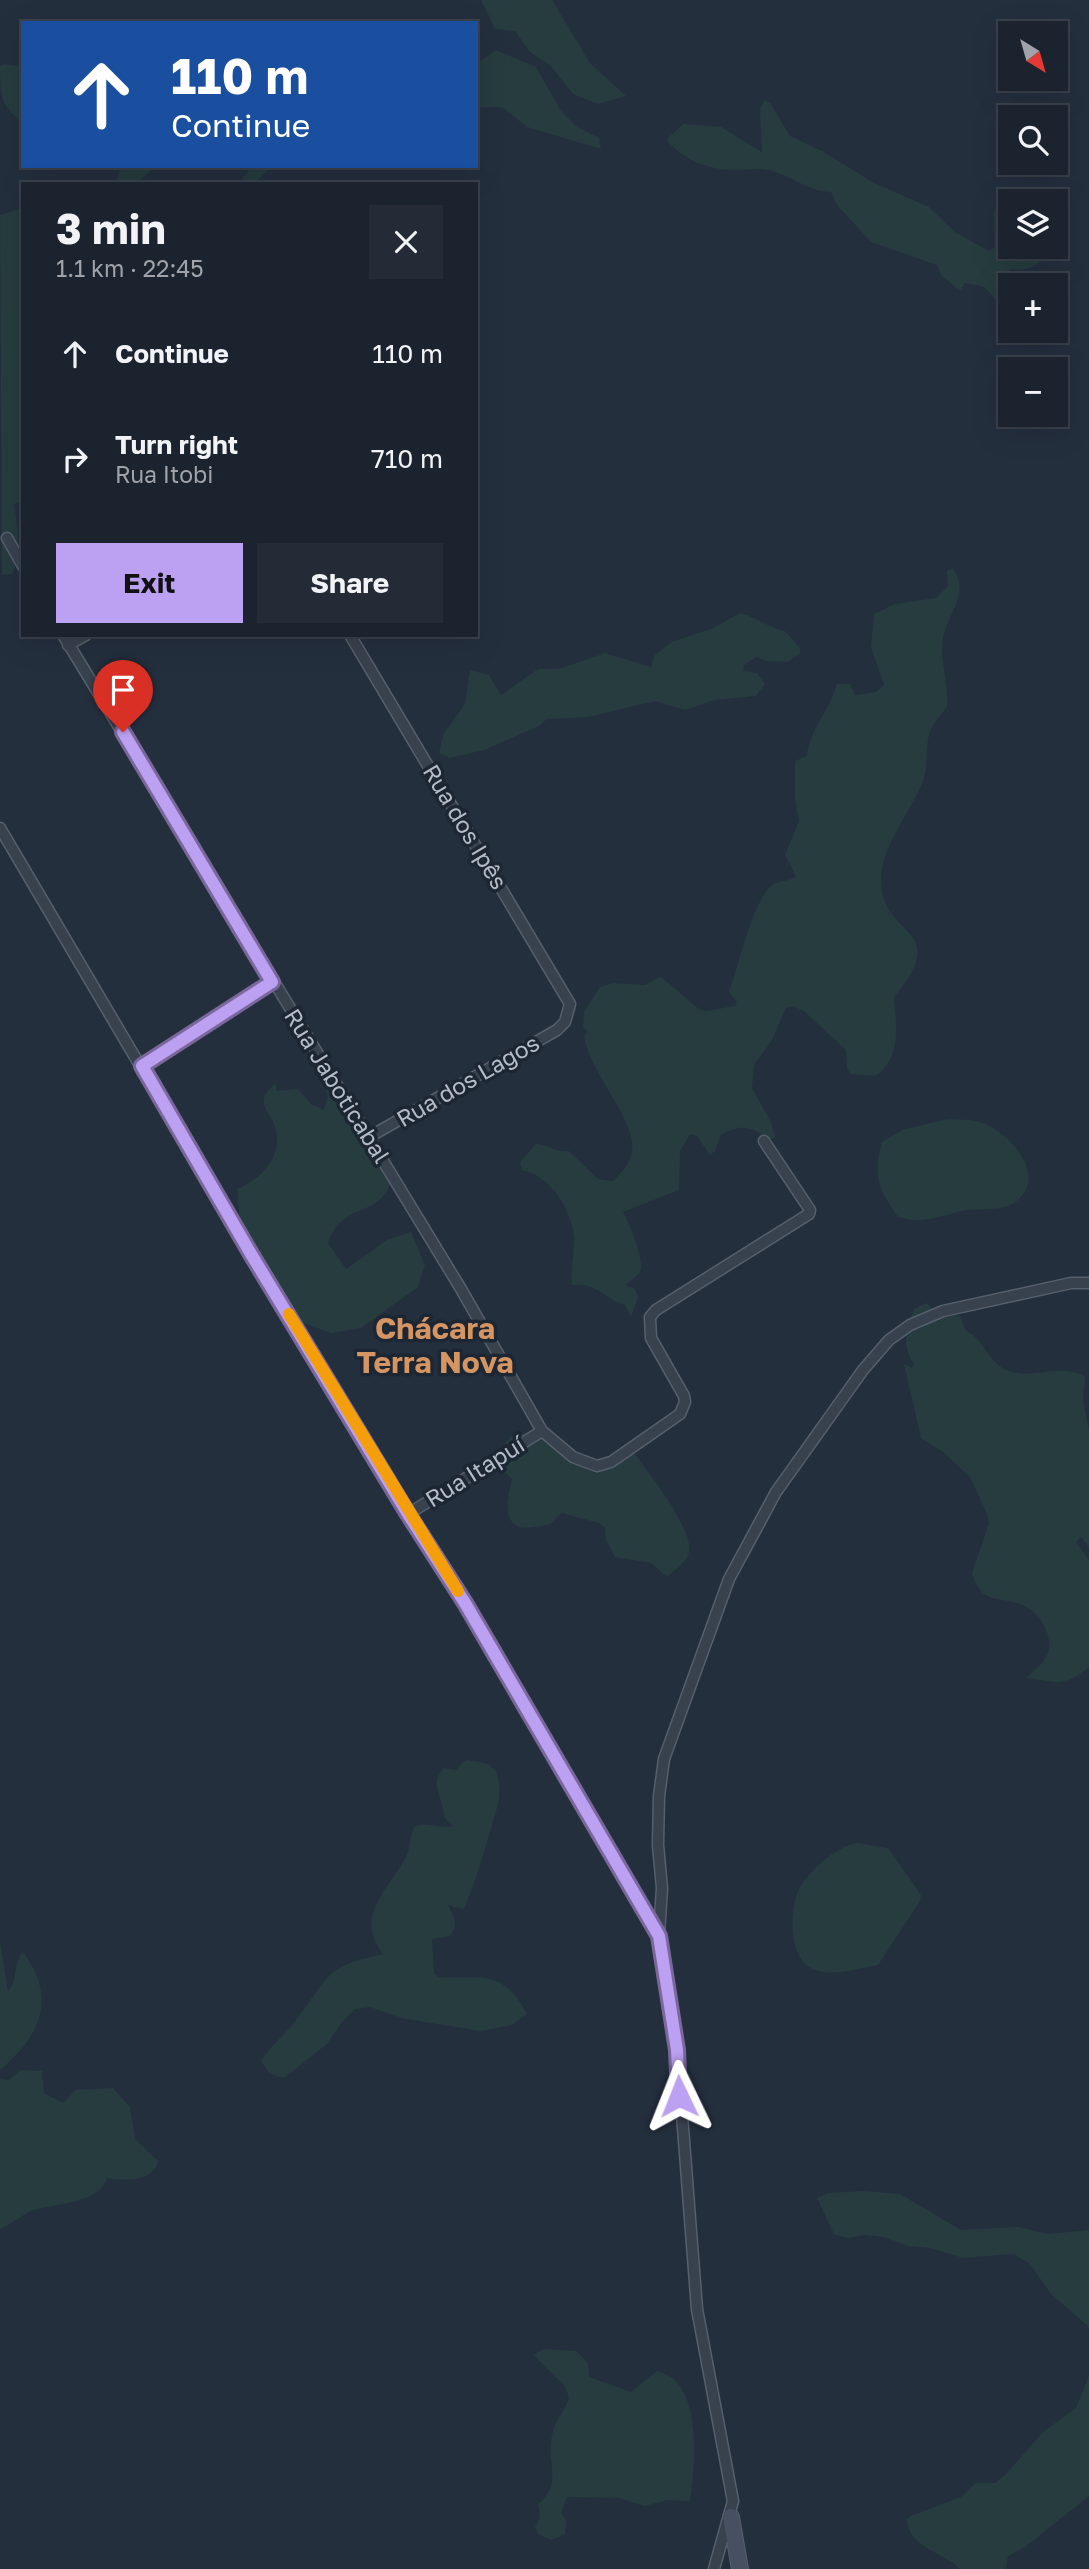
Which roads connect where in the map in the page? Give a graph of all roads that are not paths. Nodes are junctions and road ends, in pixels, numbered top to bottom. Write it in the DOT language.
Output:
graph roads {
  1 [pos="7,538"];
  2 [pos="21,562"];
  3 [pos="351,637"];
  4 [pos="66,640"];
  5 [pos="0,828"];
  6 [pos="272,982"];
  7 [pos="565,1021"];
  8 [pos="142,1066"];
  9 [pos="369,1138"];
  10 [pos="764,1141"];
  11 [pos="1089,1283"];
  12 [pos="542,1431"];
  13 [pos="408,1514"];
  14 [pos="659,1936"];
  15 [pos="731,2517"];
  16 [pos="714,2569"];
  17 [pos="740,2569"];
  1 -- 2 [label="street"];
  3 -- 7 [label="street, Rua dos Ipês"];
  4 -- 6 [label="street, Rua Jaboticabal"];
  5 -- 8 [label="street"];
  6 -- 8 [label="street"];
  6 -- 9 [label="street, Rua Jaboticabal"];
  7 -- 9 [label="street, Rua dos Lagos"];
  8 -- 13 [label="street"];
  9 -- 12 [label="street, Rua Jaboticabal"];
  10 -- 12 [label="street, Rua Jaboticabal"];
  11 -- 14 [label="street"];
  12 -- 13 [label="street, Rua Itapuí"];
  13 -- 14 [label="street"];
  14 -- 15 [label="street"];
  15 -- 16 [label="street"];
  15 -- 17 [label="street"];
}
